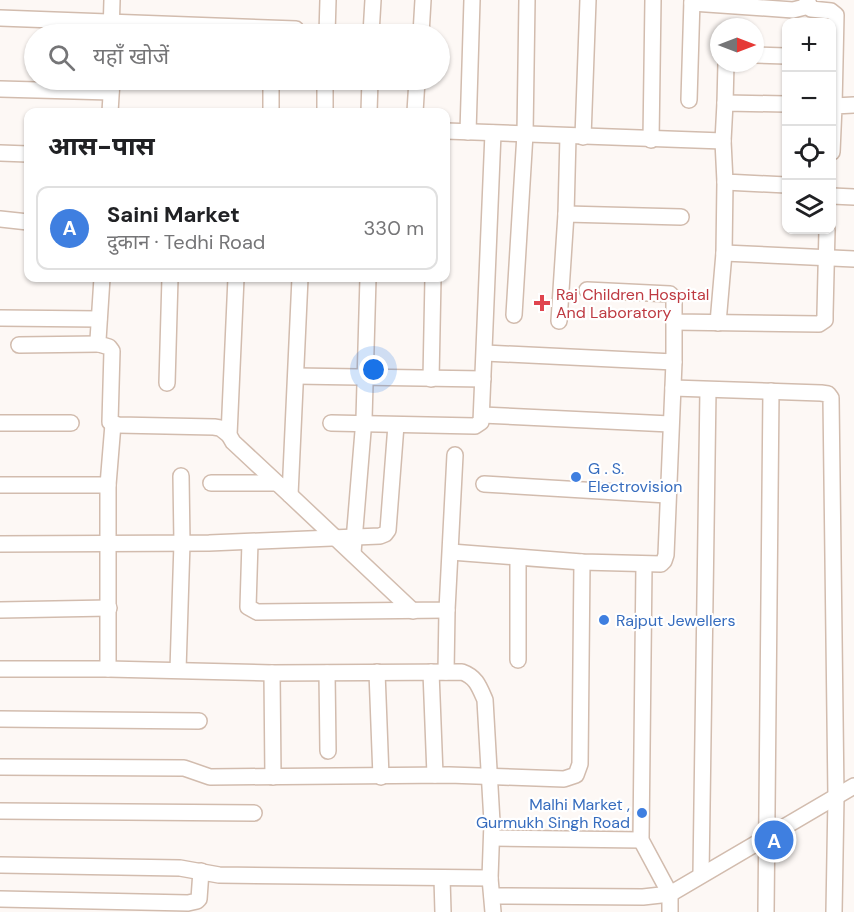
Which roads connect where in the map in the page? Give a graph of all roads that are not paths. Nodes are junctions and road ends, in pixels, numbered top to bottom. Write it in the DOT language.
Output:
graph roads {
  1 [pos="112,0"];
  2 [pos="328,0"];
  3 [pos="372,0"];
  4 [pos="423,0"];
  5 [pos="472,0"];
  6 [pos="527,0"];
  7 [pos="588,0"];
  8 [pos="653,0"];
  9 [pos="692,2"];
  10 [pos="808,3"];
  11 [pos="0,18"];
  12 [pos="836,18"];
  13 [pos="67,24"];
  14 [pos="111,24"];
  15 [pos="327,24"];
  16 [pos="371,24"];
  17 [pos="422,24"];
  18 [pos="764,55"];
  19 [pos="782,56"];
  20 [pos="726,72"];
  21 [pos="24,88"];
  22 [pos="0,89"];
  23 [pos="111,90"];
  24 [pos="271,90"];
  25 [pos="325,90"];
  26 [pos="370,90"];
  27 [pos="416,90"];
  28 [pos="689,100"];
  29 [pos="724,103"];
  30 [pos="782,104"];
  31 [pos="854,105"];
  32 [pos="836,106"];
  33 [pos="110,108"];
  34 [pos="271,108"];
  35 [pos="325,108"];
  36 [pos="369,108"];
  37 [pos="415,108"];
  38 [pos="450,131"];
  39 [pos="468,132"];
  40 [pos="493,133"];
  41 [pos="525,134"];
  42 [pos="575,137"];
  43 [pos="651,140"];
  44 [pos="723,141"];
  45 [pos="0,153"];
  46 [pos="24,154"];
  47 [pos="725,183"];
  48 [pos="782,185"];
  49 [pos="836,196"];
  50 [pos="854,197"];
  51 [pos="566,214"];
  52 [pos="681,217"];
  53 [pos="0,219"];
  54 [pos="24,222"];
  55 [pos="827,234"];
  56 [pos="724,253"];
  57 [pos="826,257"];
  58 [pos="854,259"];
  59 [pos="102,282"];
  60 [pos="170,282"];
  61 [pos="236,282"];
  62 [pos="300,282"];
  63 [pos="368,282"];
  64 [pos="433,282"];
  65 [pos="586,290"];
  66 [pos="514,315"];
  67 [pos="0,318"];
  68 [pos="99,319"];
  69 [pos="559,321"];
  70 [pos="674,322"];
  71 [pos="718,323"];
  72 [pos="99,344"];
  73 [pos="19,345"];
  74 [pos="484,353"];
  75 [pos="674,362"];
  76 [pos="296,376"];
  77 [pos="365,378"];
  78 [pos="431,379"];
  79 [pos="483,379"];
  80 [pos="167,383"];
  81 [pos="673,388"];
  82 [pos="708,390"];
  83 [pos="771,391"];
  84 [pos="482,415"];
  85 [pos="0,423"];
  86 [pos="71,423"];
  87 [pos="330,423"];
  88 [pos="113,424"];
  89 [pos="363,424"];
  90 [pos="670,424"];
  91 [pos="396,425"];
  92 [pos="229,435"];
  93 [pos="455,455"];
  94 [pos="181,476"];
  95 [pos="211,483"];
  96 [pos="276,483"];
  97 [pos="484,484"];
  98 [pos="0,485"];
  99 [pos="108,485"];
  100 [pos="290,495"];
  101 [pos="668,495"];
  102 [pos="335,538"];
  103 [pos="250,542"];
  104 [pos="182,543"];
  105 [pos="0,544"];
  106 [pos="110,544"];
  107 [pos="353,546"];
  108 [pos="451,552"];
  109 [pos="518,558"];
  110 [pos="582,562"];
  111 [pos="644,565"];
  112 [pos="109,608"];
  113 [pos="0,610"];
  114 [pos="447,610"];
  115 [pos="412,611"];
  116 [pos="518,660"];
  117 [pos="0,669"];
  118 [pos="108,669"];
  119 [pos="178,670"];
  120 [pos="327,672"];
  121 [pos="377,672"];
  122 [pos="439,672"];
  123 [pos="272,673"];
  124 [pos="0,719"];
  125 [pos="199,721"];
  126 [pos="328,751"];
  127 [pos="0,766"];
  128 [pos="435,775"];
  129 [pos="273,777"];
  130 [pos="381,777"];
  131 [pos="490,777"];
  132 [pos="854,786"];
  133 [pos="836,797"];
  134 [pos="0,811"];
  135 [pos="254,813"];
  136 [pos="492,838"];
  137 [pos="766,838"];
  138 [pos="641,840"];
  139 [pos="0,865"];
  140 [pos="201,871"];
  141 [pos="701,875"];
  142 [pos="442,878"];
  143 [pos="490,878"];
  144 [pos="670,894"];
  145 [pos="492,896"];
  146 [pos="0,899"];
  147 [pos="443,912"];
  148 [pos="493,912"];
  149 [pos="670,912"];
  150 [pos="766,912"];
  151 [pos="834,912"];
  1 -- 14 [label="street"];
  2 -- 15 [label="street"];
  3 -- 16 [label="street"];
  4 -- 17 [label="street"];
  5 -- 39 [label="street"];
  6 -- 41 [label="street"];
  7 -- 42 [label="street"];
  8 -- 43 [label="street"];
  9 -- 10 [label="street"];
  9 -- 28 [label="street"];
  10 -- 12 [label="street"];
  11 -- 13 [label="street"];
  18 -- 19 [label="street"];
  20 -- 29 [label="street"];
  21 -- 22 [label="street"];
  23 -- 33 [label="street"];
  24 -- 34 [label="street"];
  25 -- 35 [label="street"];
  26 -- 36 [label="street"];
  27 -- 37 [label="street"];
  29 -- 30 [label="street"];
  29 -- 44 [label="street"];
  31 -- 32 [label="street"];
  38 -- 39 [label="street"];
  39 -- 40 [label="street"];
  40 -- 41 [label="street"];
  40 -- 74 [label="street"];
  41 -- 42 [label="street"];
  41 -- 66 [label="street"];
  42 -- 43 [label="street"];
  42 -- 51 [label="street"];
  43 -- 44 [label="street"];
  44 -- 47 [label="street"];
  45 -- 46 [label="street"];
  47 -- 48 [label="street"];
  47 -- 56 [label="street"];
  49 -- 50 [label="street"];
  51 -- 52 [label="street"];
  51 -- 69 [label="street"];
  53 -- 54 [label="street"];
  55 -- 57 [label="street"];
  56 -- 57 [label="street"];
  56 -- 71 [label="street"];
  57 -- 58 [label="street"];
  57 -- 71 [label="street"];
  59 -- 68 [label="street"];
  60 -- 80 [label="street"];
  61 -- 92 [label="street"];
  62 -- 76 [label="street"];
  63 -- 77 [label="street"];
  64 -- 78 [label="street"];
  65 -- 70 [label="street"];
  67 -- 68 [label="street"];
  68 -- 72 [label="street"];
  70 -- 71 [label="street"];
  70 -- 75 [label="street"];
  72 -- 73 [label="street"];
  72 -- 88 [label="street"];
  74 -- 75 [label="street"];
  74 -- 79 [label="street"];
  75 -- 81 [label="street"];
  76 -- 77 [label="street"];
  76 -- 100 [label="street"];
  77 -- 78 [label="street"];
  77 -- 89 [label="street"];
  78 -- 79 [label="street"];
  79 -- 84 [label="street"];
  81 -- 82 [label="street"];
  81 -- 90 [label="street"];
  82 -- 83 [label="street"];
  82 -- 141 [label="street"];
  83 -- 133 [label="street"];
  83 -- 137 [label="street"];
  84 -- 90 [label="street"];
  84 -- 91 [label="street"];
  85 -- 86 [label="street"];
  87 -- 89 [label="street"];
  88 -- 92 [label="street"];
  88 -- 99 [label="street"];
  89 -- 91 [label="street"];
  89 -- 107 [label="street"];
  90 -- 101 [label="street"];
  91 -- 107 [label="street"];
  92 -- 96 [label="street"];
  93 -- 108 [label="street"];
  94 -- 104 [label="street"];
  95 -- 96 [label="street"];
  96 -- 100 [label="street"];
  97 -- 101 [label="street"];
  98 -- 99 [label="street"];
  99 -- 106 [label="street"];
  100 -- 102 [label="street"];
  101 -- 111 [label="street"];
  102 -- 103 [label="street"];
  102 -- 107 [label="street"];
  103 -- 104 [label="street"];
  103 -- 115 [label="street"];
  104 -- 106 [label="street"];
  104 -- 119 [label="street"];
  105 -- 106 [label="street"];
  106 -- 112 [label="street"];
  107 -- 115 [label="street"];
  108 -- 109 [label="street"];
  108 -- 114 [label="street"];
  109 -- 110 [label="street"];
  109 -- 116 [label="street"];
  110 -- 111 [label="street"];
  110 -- 131 [label="street"];
  111 -- 138 [label="street"];
  112 -- 113 [label="street"];
  112 -- 118 [label="street"];
  114 -- 115 [label="street"];
  114 -- 122 [label="street"];
  117 -- 118 [label="street"];
  118 -- 119 [label="street"];
  119 -- 123 [label="street"];
  120 -- 121 [label="street"];
  120 -- 123 [label="street"];
  120 -- 126 [label="street"];
  121 -- 122 [label="street"];
  121 -- 130 [label="street"];
  122 -- 128 [label="street"];
  122 -- 131 [label="street"];
  123 -- 129 [label="street"];
  124 -- 125 [label="street"];
  127 -- 129 [label="street"];
  128 -- 130 [label="street"];
  128 -- 131 [label="street"];
  129 -- 130 [label="street"];
  131 -- 136 [label="street"];
  132 -- 133 [label="street"];
  133 -- 137 [label="street"];
  133 -- 151 [label="street"];
  134 -- 135 [label="street"];
  136 -- 138 [label="street"];
  136 -- 143 [label="street"];
  137 -- 141 [label="street"];
  137 -- 150 [label="street"];
  138 -- 144 [label="street"];
  139 -- 140 [label="street"];
  140 -- 142 [label="street"];
  140 -- 146 [label="street"];
  141 -- 144 [label="street"];
  142 -- 143 [label="street"];
  142 -- 147 [label="street"];
  143 -- 145 [label="street"];
  144 -- 145 [label="street"];
  144 -- 149 [label="street"];
  145 -- 148 [label="street"];
}
